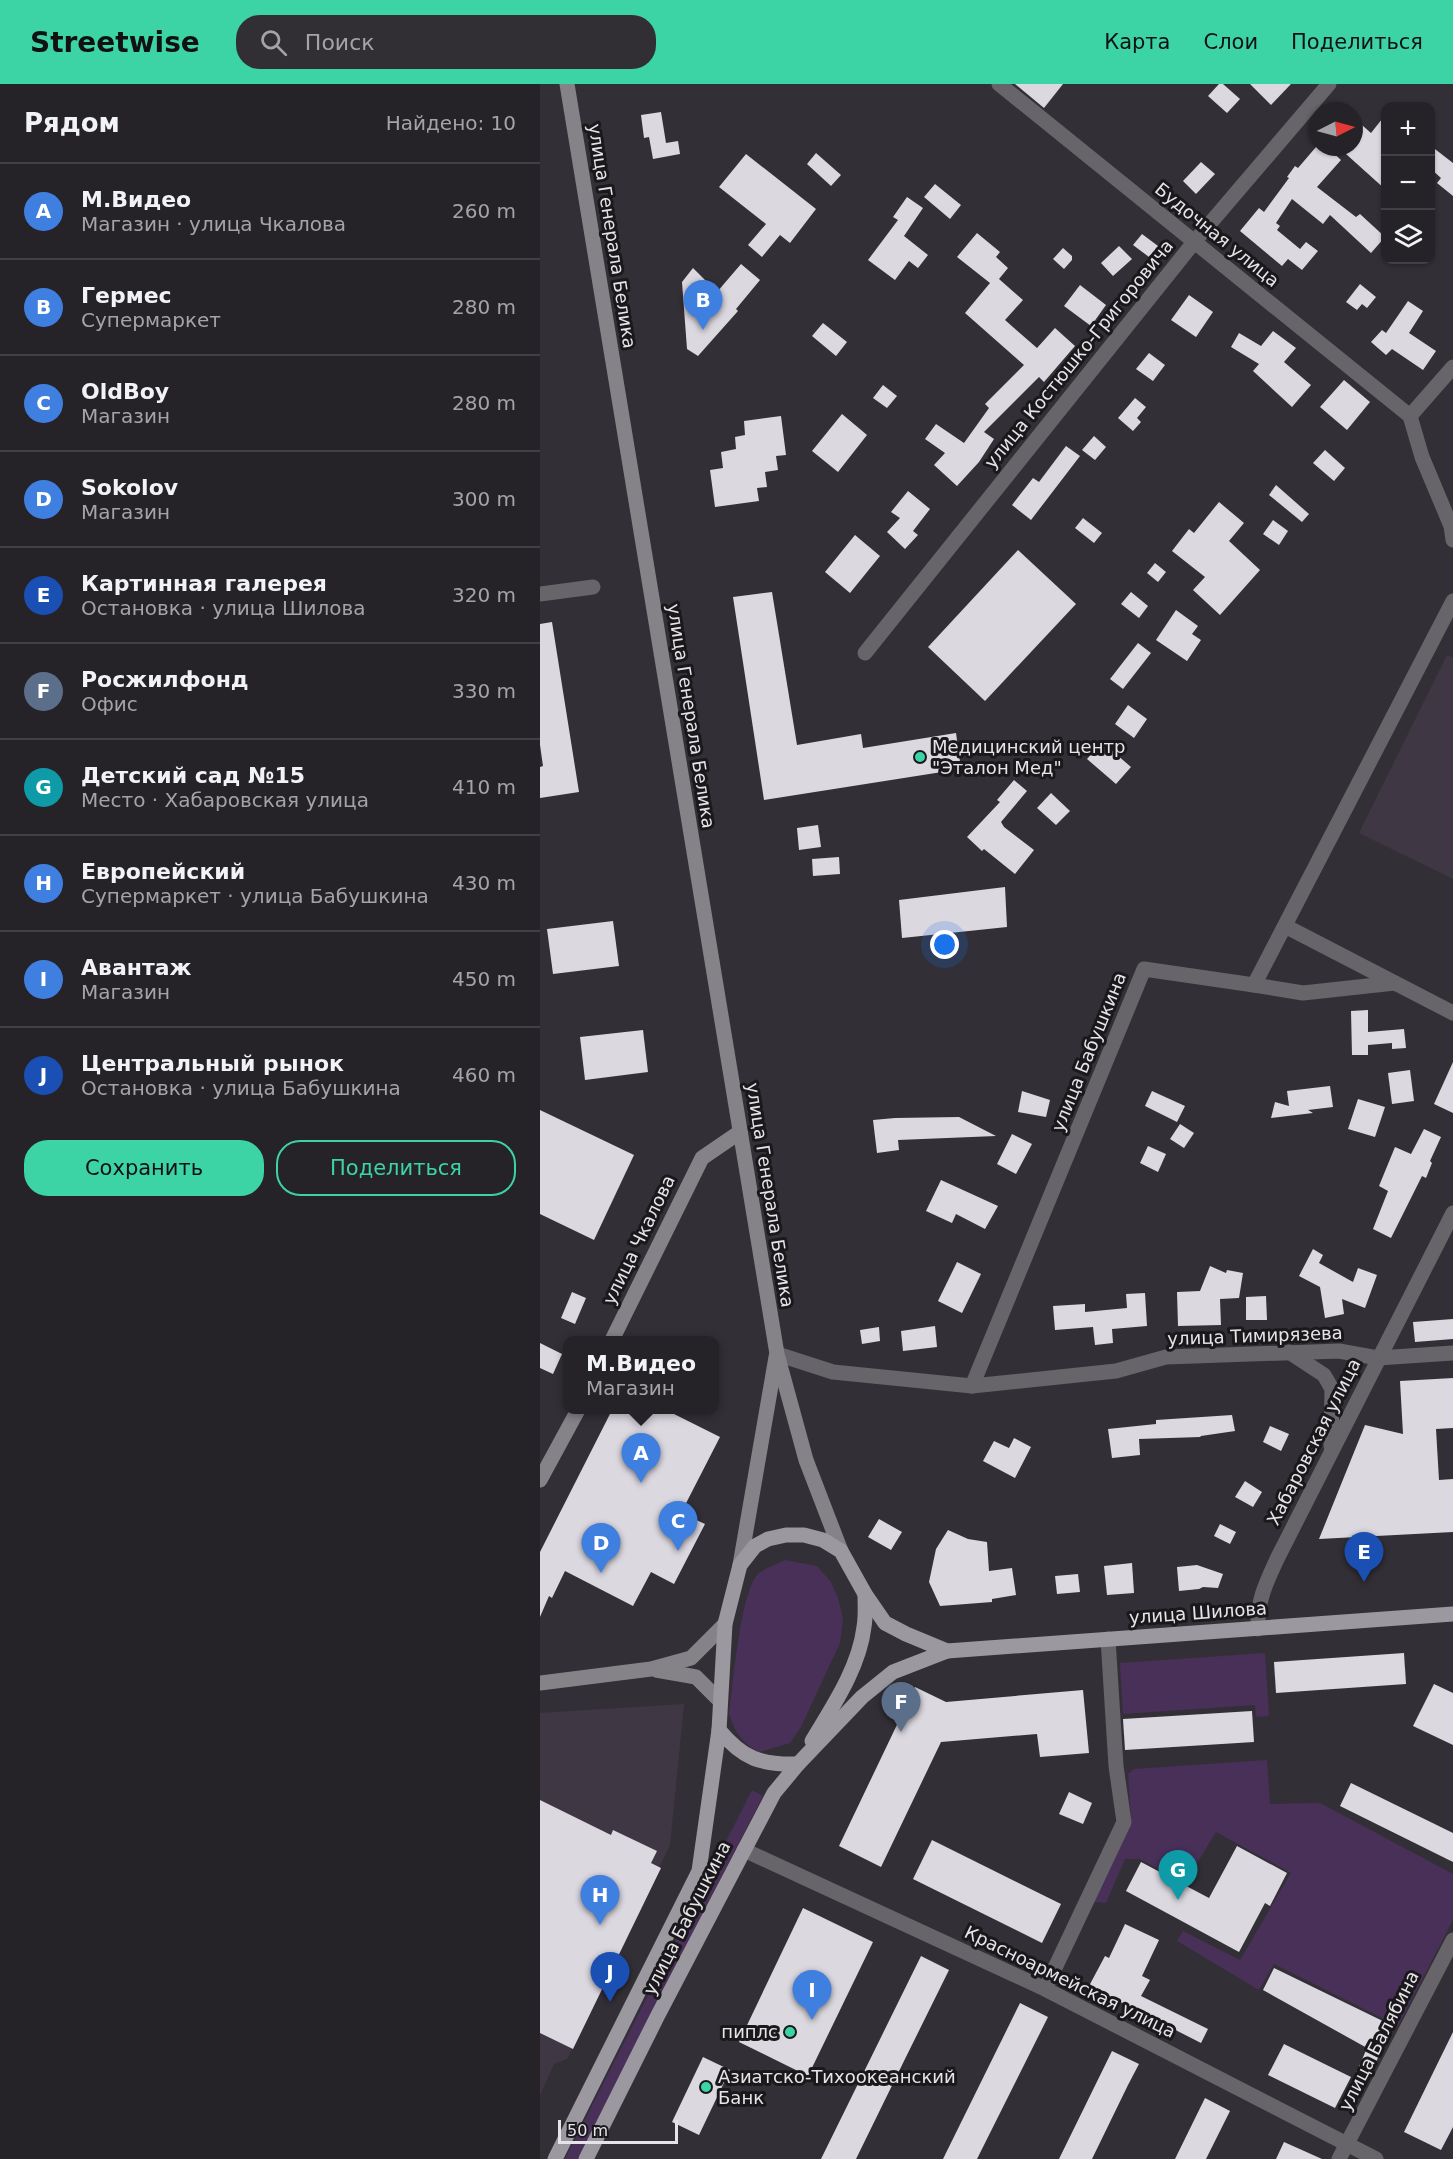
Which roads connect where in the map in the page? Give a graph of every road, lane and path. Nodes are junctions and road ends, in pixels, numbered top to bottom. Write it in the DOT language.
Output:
graph roads {
  1 [pos="567,84"];
  2 [pos="999,84"];
  3 [pos="1329,84"];
  4 [pos="1195,241"];
  5 [pos="1453,367"];
  6 [pos="1410,416"];
  7 [pos="1453,540"];
  8 [pos="593,587"];
  9 [pos="540,594"];
  10 [pos="1453,601"];
  11 [pos="865,653"];
  12 [pos="1285,926"];
  13 [pos="1395,983"];
  14 [pos="1254,985"];
  15 [pos="1453,1013"];
  16 [pos="740,1132"];
  17 [pos="1453,1213"];
  18 [pos="614,1336"];
  19 [pos="1289,1353"];
  20 [pos="1453,1353"];
  21 [pos="777,1354"];
  22 [pos="1378,1358"];
  23 [pos="972,1386"];
  24 [pos="576,1414"];
  25 [pos="1330,1454"];
  26 [pos="540,1479"];
  27 [pos="841,1551"];
  28 [pos="740,1565"];
  29 [pos="865,1594"];
  30 [pos="1453,1614"];
  31 [pos="725,1624"];
  32 [pos="1258,1629"];
  33 [pos="1108,1639"];
  34 [pos="947,1651"];
  35 [pos="651,1669"];
  36 [pos="540,1683"];
  37 [pos="719,1700"];
  38 [pos="719,1730"];
  39 [pos="798,1764"];
  40 [pos="744,1850"];
  41 [pos="1453,1940"];
  42 [pos="1044,1989"];
  43 [pos="1347,2144"];
  44 [pos="555,2159"];
  45 [pos="586,2159"];
  46 [pos="1340,2159"];
  47 [pos="1376,2159"];
  1 -- 16 [label="main road, улица Генерала Белика"];
  2 -- 4 [label="street, Будочная улица"];
  3 -- 4 [label="street, улица Костюшко-Григоровича"];
  4 -- 6 [label="street, Будочная улица"];
  4 -- 11 [label="street, улица Костюшко-Григоровича"];
  5 -- 6 [label="street"];
  6 -- 7 [label="street"];
  8 -- 9 [label="street"];
  10 -- 12 [label="street"];
  12 -- 13 [label="street"];
  12 -- 14 [label="street"];
  13 -- 14 [label="street"];
  13 -- 15 [label="street"];
  14 -- 23 [label="street, улица Бабушкина"];
  16 -- 18 [label="main road, улица Чкалова"];
  16 -- 21 [label="main road, улица Генерала Белика"];
  17 -- 22 [label="street, Хабаровская улица"];
  19 -- 22 [label="street, улица Тимирязева"];
  19 -- 23 [label="street, улица Тимирязева"];
  19 -- 25 [label="street"];
  20 -- 22 [label="street, улица Тимирязева"];
  21 -- 23 [label="street, улица Тимирязева"];
  21 -- 27 [label="main road"];
  21 -- 28 [label="main road"];
  22 -- 25 [label="street, Хабаровская улица"];
  24 -- 26 [label="main road"];
  25 -- 32 [label="street, Хабаровская улица"];
  27 -- 28 [label="main road"];
  27 -- 29 [label="main road"];
  28 -- 31 [label="main road"];
  29 -- 34 [label="main road"];
  29 -- 39 [label="main road"];
  30 -- 32 [label="main road, улица Шилова"];
  31 -- 35 [label="main road"];
  31 -- 37 [label="main road"];
  32 -- 33 [label="main road, улица Шилова"];
  33 -- 34 [label="main road, улица Шилова"];
  33 -- 42 [label="street"];
  34 -- 39 [label="main road"];
  35 -- 36 [label="main road"];
  35 -- 37 [label="main road"];
  37 -- 38 [label="main road"];
  38 -- 39 [label="main road"];
  38 -- 44 [label="main road, улица Бабушкина"];
  39 -- 40 [label="main road, улица Бабушкина"];
  40 -- 42 [label="street, Красноармейская улица"];
  40 -- 45 [label="main road, улица Бабушкина"];
  41 -- 43 [label="street, улица Балябина"];
  42 -- 43 [label="street, Красноармейская улица"];
  43 -- 46 [label="street, улица Балябина"];
  43 -- 47 [label="street, Красноармейская улица"];
}
